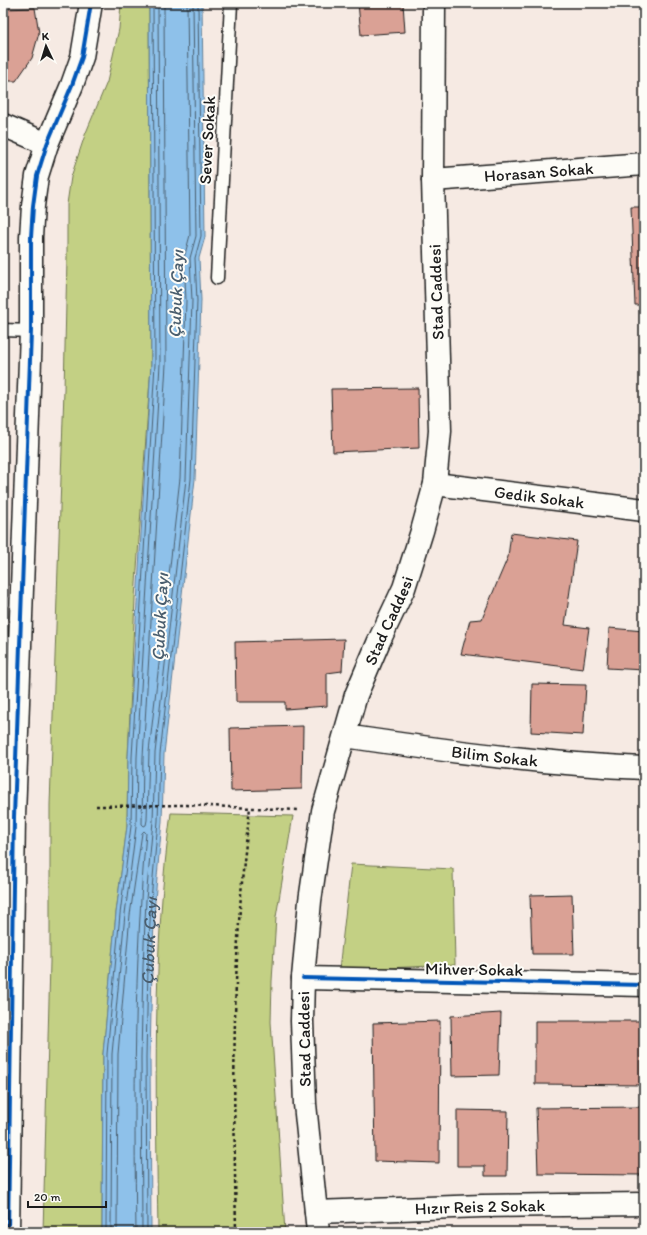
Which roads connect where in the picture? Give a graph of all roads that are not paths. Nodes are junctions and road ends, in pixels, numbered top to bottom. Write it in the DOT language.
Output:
graph roads {
  1 [pos="92,3"];
  2 [pos="231,3"];
  3 [pos="434,3"];
  4 [pos="4,126"];
  5 [pos="48,144"];
  6 [pos="644,164"];
  7 [pos="433,180"];
  8 [pos="217,278"];
  9 [pos="3,330"];
  10 [pos="31,331"];
  11 [pos="435,484"];
  12 [pos="644,510"];
  13 [pos="345,736"];
  14 [pos="644,768"];
  15 [pos="303,978"];
  16 [pos="644,985"];
  17 [pos="644,1204"];
  18 [pos="317,1222"];
  19 [pos="8,1232"];
  1 -- 5 [label="street"];
  2 -- 8 [label="lane, Sever Sokak"];
  3 -- 7 [label="street, Stad Caddesi"];
  4 -- 5 [label="street"];
  5 -- 10 [label="street"];
  6 -- 7 [label="street, Horasan Sokak"];
  7 -- 11 [label="street, Stad Caddesi"];
  9 -- 10 [label="lane"];
  10 -- 19 [label="street"];
  11 -- 12 [label="street, Gedik Sokak"];
  11 -- 13 [label="street, Stad Caddesi"];
  13 -- 14 [label="street, Bilim Sokak"];
  13 -- 15 [label="street, Stad Caddesi"];
  15 -- 16 [label="street, Mihver Sokak"];
  15 -- 18 [label="street, Stad Caddesi"];
  17 -- 18 [label="street, Hızır Reis 2 Sokak"];
}
